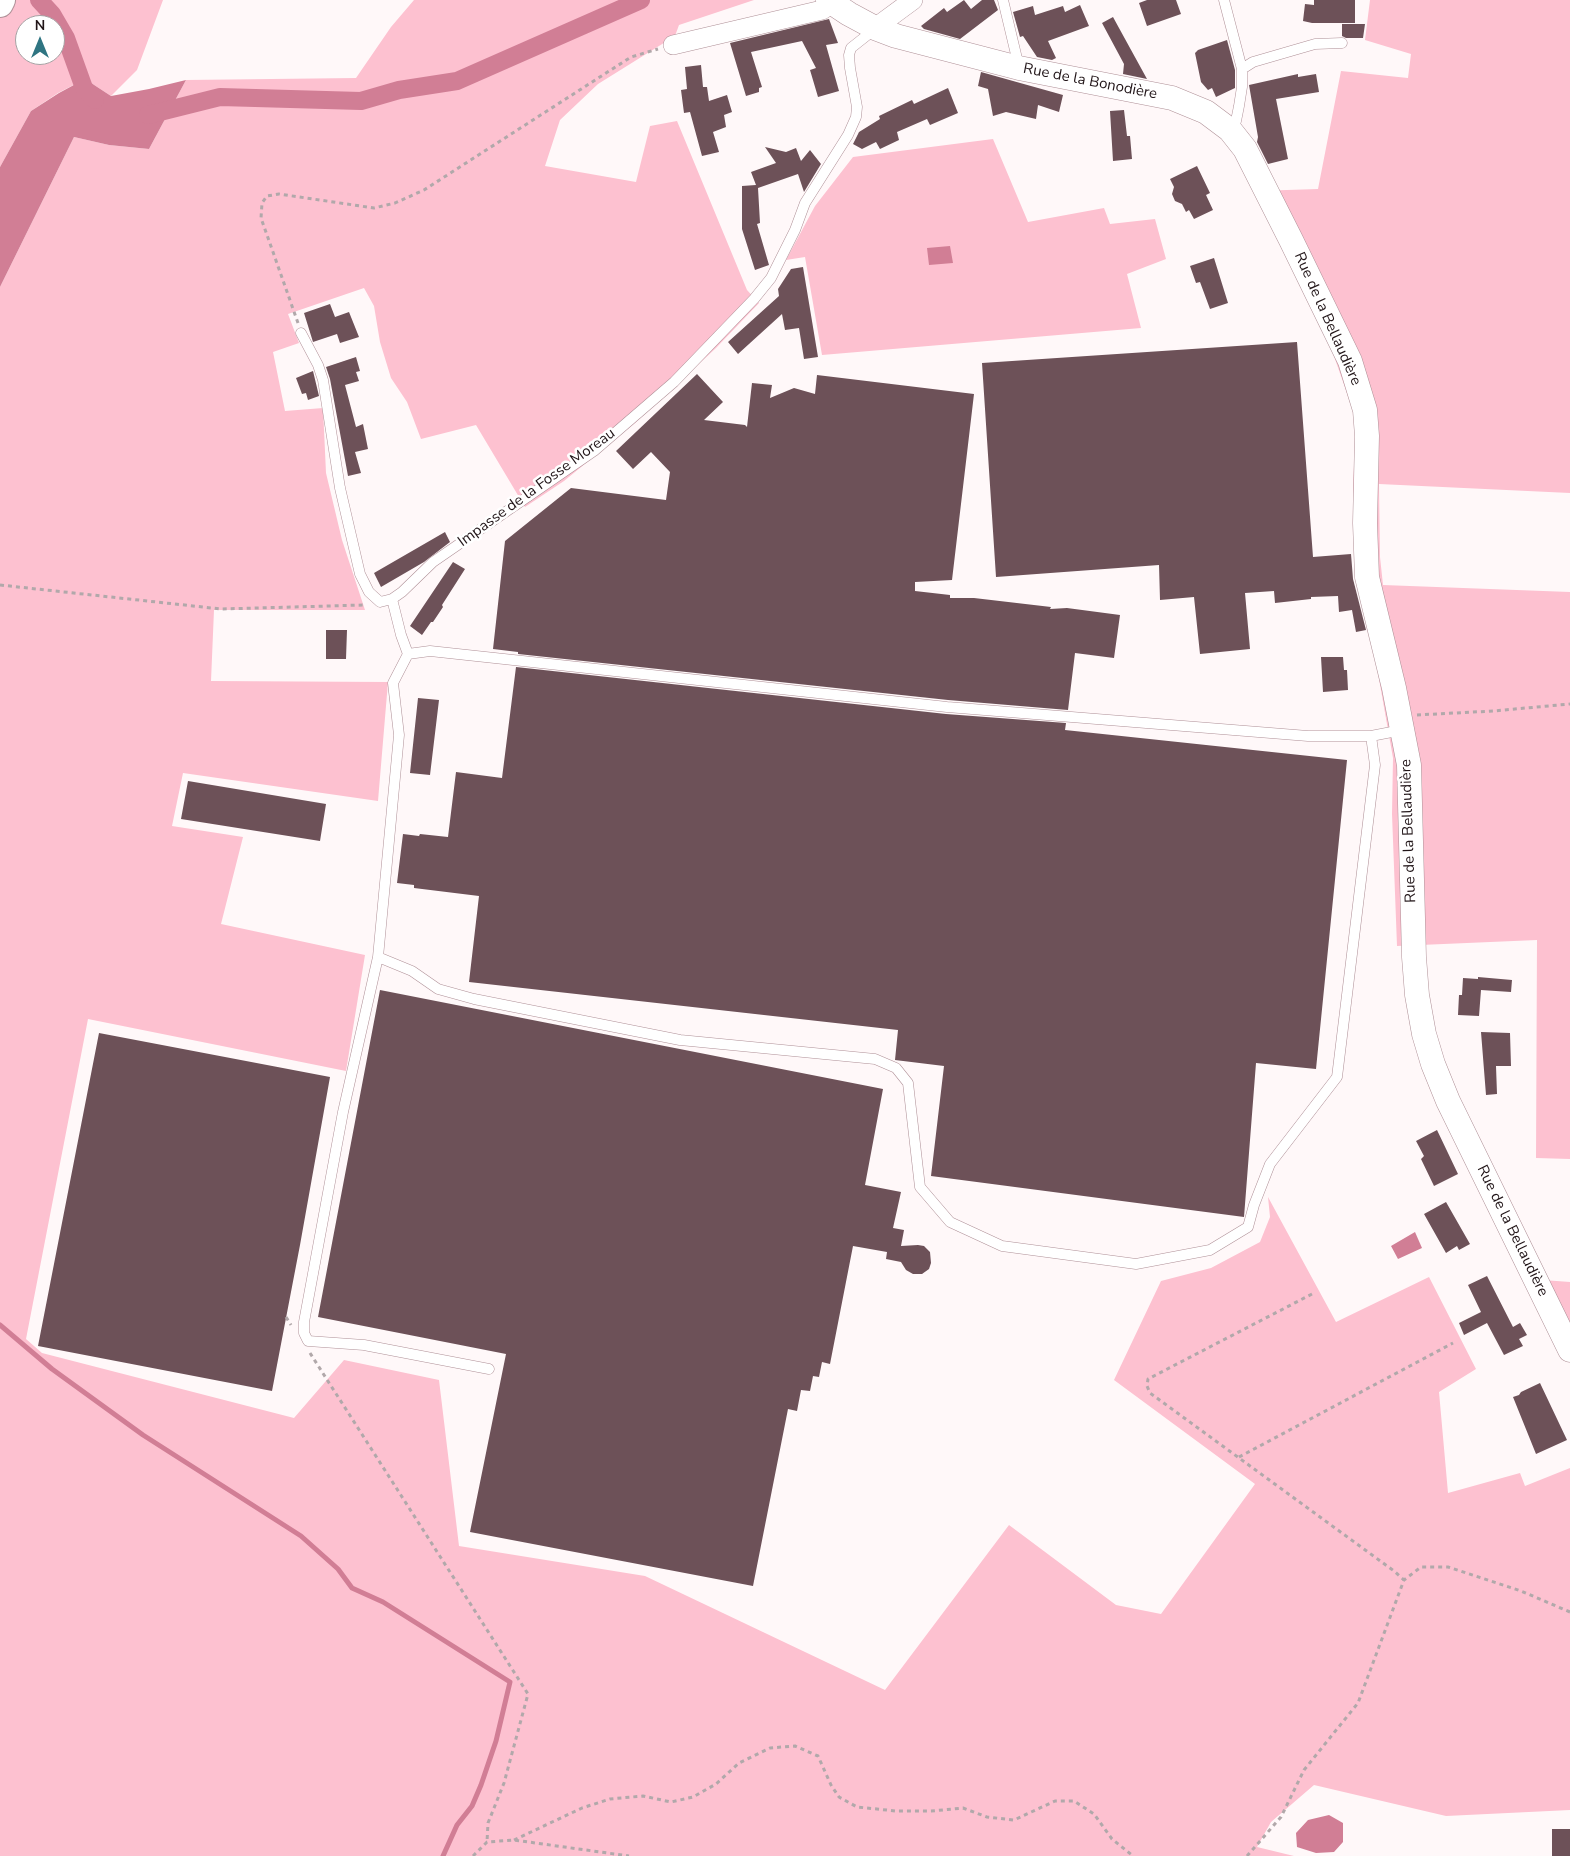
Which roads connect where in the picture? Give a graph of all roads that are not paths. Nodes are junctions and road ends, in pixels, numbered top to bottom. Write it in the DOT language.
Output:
graph roads {
  1 [pos="2,0"];
  2 [pos="913,0"];
  3 [pos="1003,0"];
  4 [pos="1224,0"];
  5 [pos="830,2"];
  6 [pos="0,4"];
  7 [pos="875,28"];
  8 [pos="1342,43"];
  9 [pos="673,45"];
  10 [pos="1019,68"];
  11 [pos="1242,69"];
  12 [pos="1230,130"];
  13 [pos="1291,240"];
  14 [pos="301,333"];
  15 [pos="392,599"];
  16 [pos="408,654"];
  17 [pos="1401,722"];
  18 [pos="1371,736"];
  19 [pos="378,957"];
  20 [pos="1570,1350"];
  21 [pos="489,1369"];
  1 -- 6 [label="main road"];
  2 -- 7 [label="street"];
  3 -- 10 [label="lane"];
  4 -- 11 [label="lane"];
  5 -- 7 [label="street, Rue de la Bonodière"];
  5 -- 9 [label="street"];
  7 -- 10 [label="street, Rue de la Bonodière"];
  7 -- 15 [label="lane, Impasse de la Fosse Moreau"];
  8 -- 11 [label="lane"];
  10 -- 12 [label="street, Rue de la Bonodière"];
  11 -- 12 [label="lane"];
  12 -- 13 [label="street, Rue de la Bonodière"];
  13 -- 17 [label="street, Rue de la Bellaudière"];
  14 -- 15 [label="lane, Impasse de la Fosse Moreau"];
  15 -- 16 [label="lane"];
  16 -- 18 [label="lane"];
  16 -- 19 [label="lane"];
  17 -- 18 [label="lane"];
  17 -- 20 [label="street, Rue de la Bellaudière"];
  18 -- 19 [label="lane"];
  19 -- 21 [label="lane"];
}
